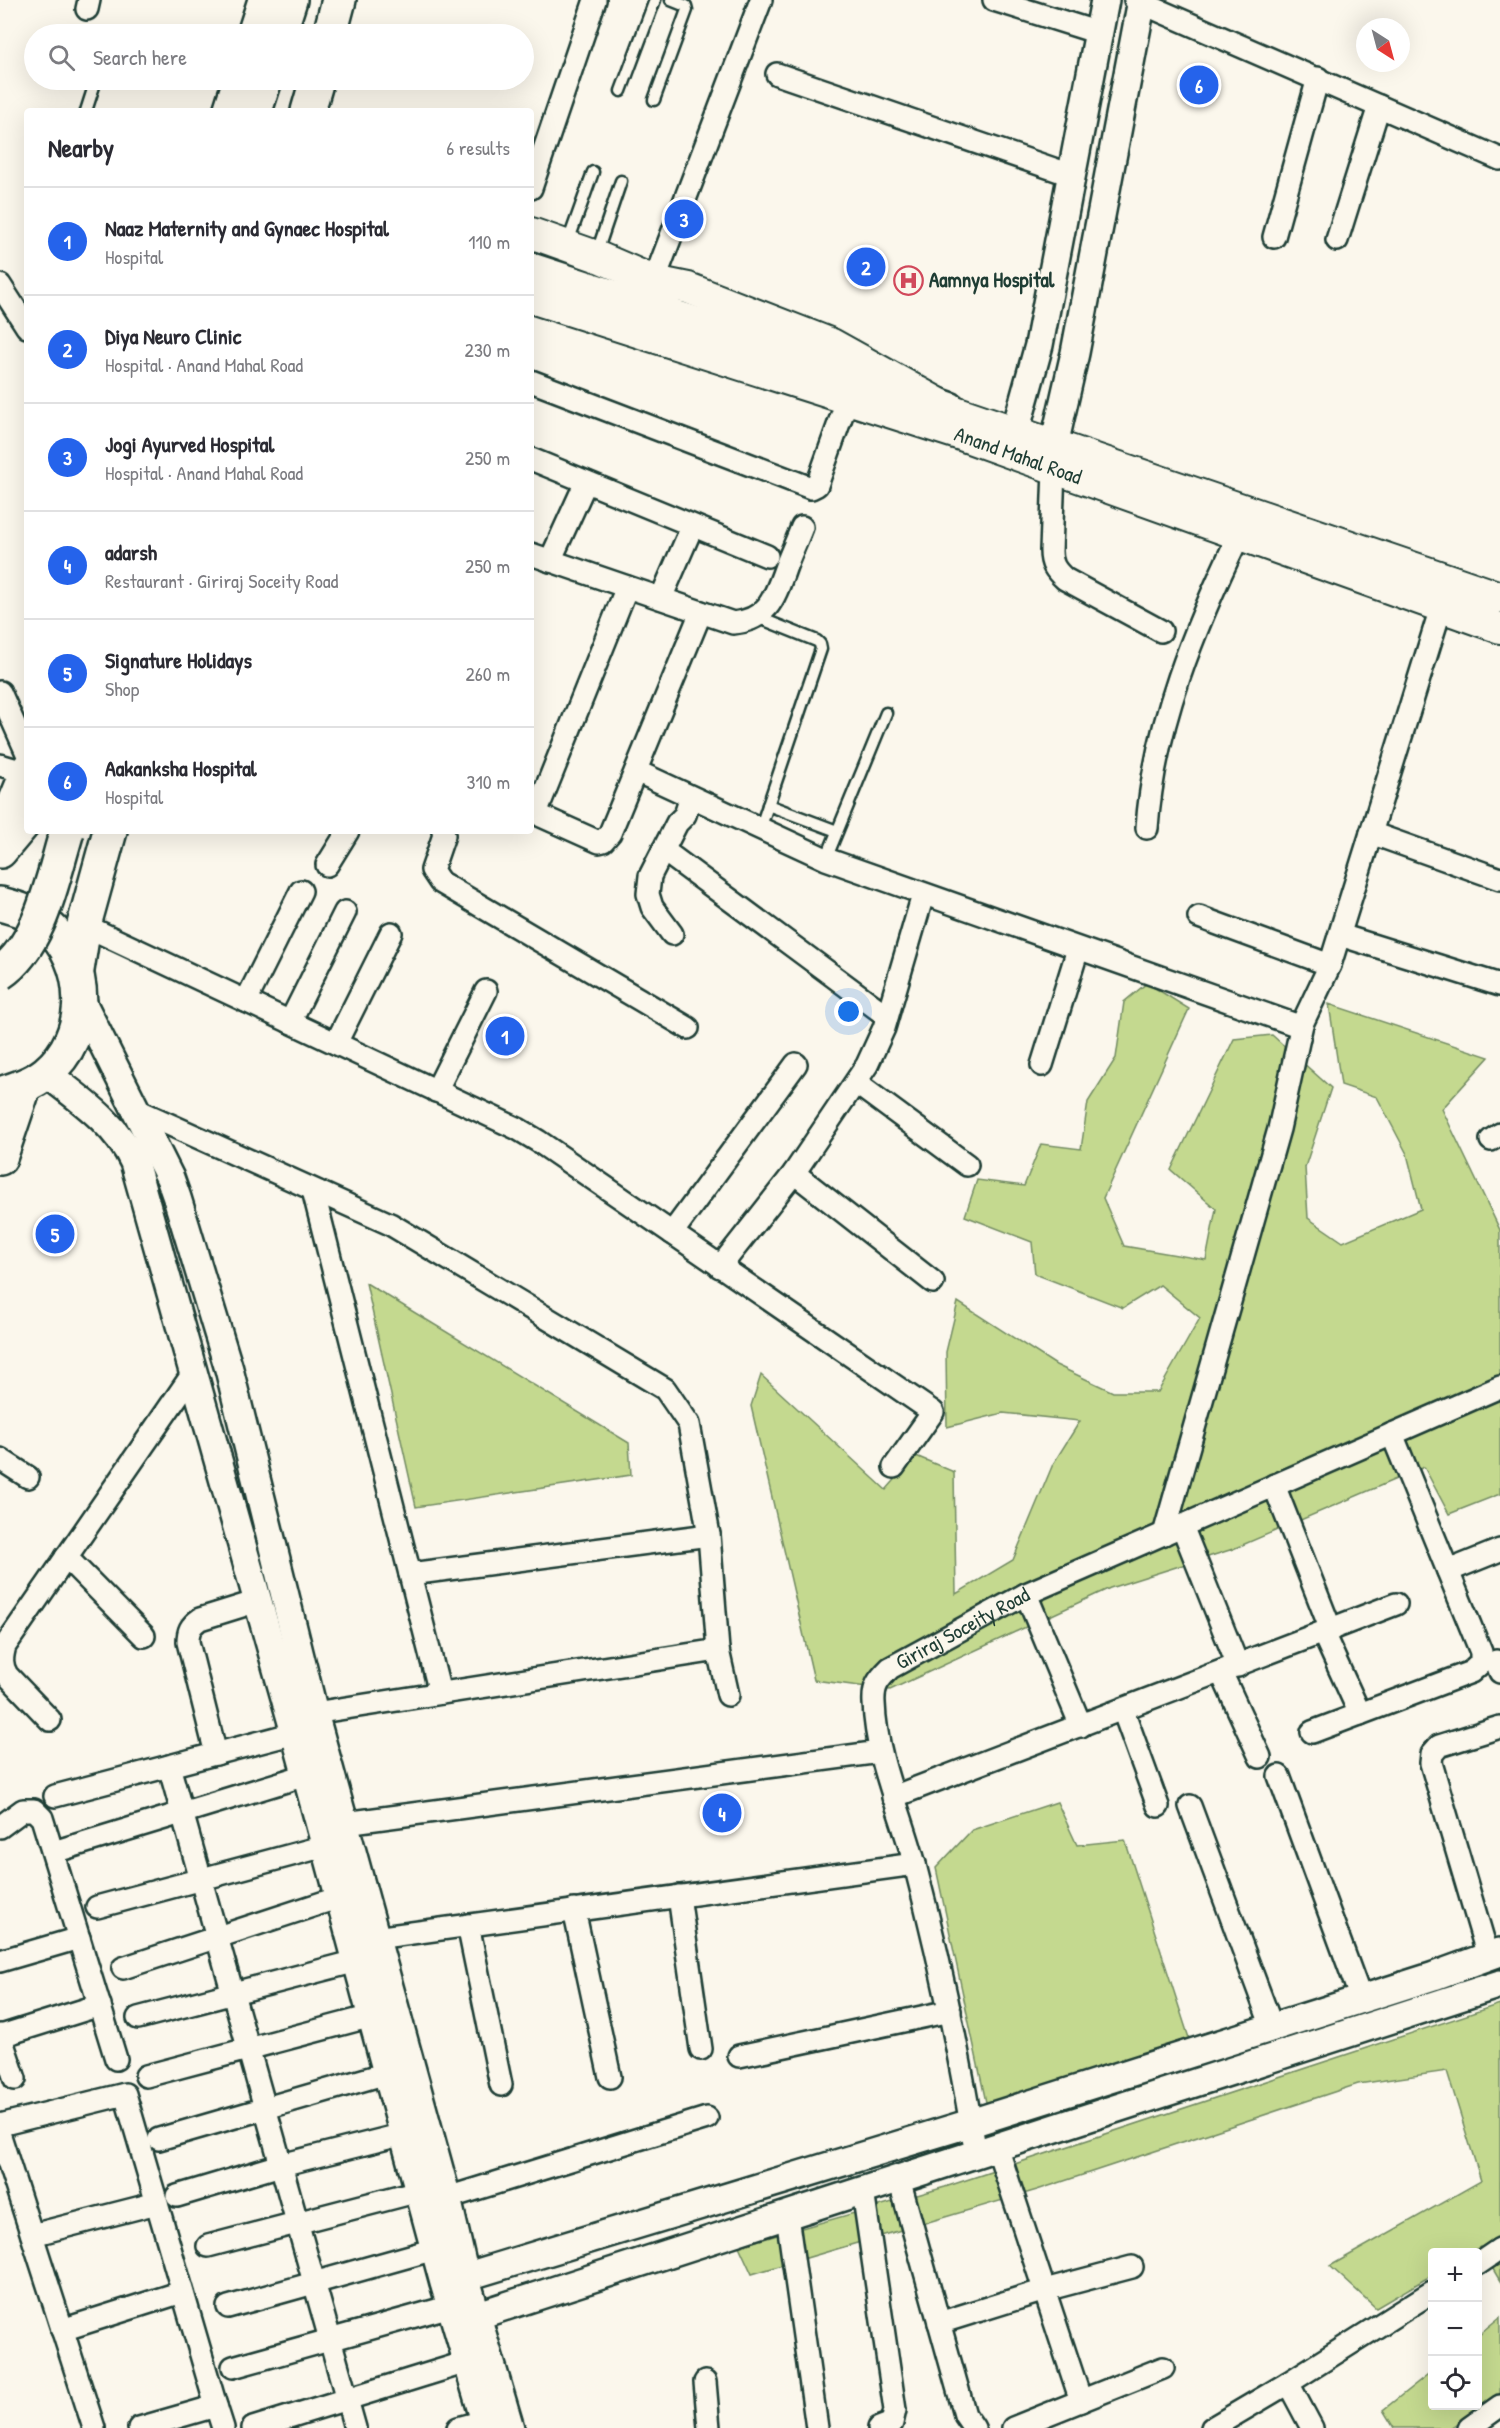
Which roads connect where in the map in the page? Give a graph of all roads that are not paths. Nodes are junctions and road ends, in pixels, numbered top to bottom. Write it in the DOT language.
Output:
graph roads {
  1 [pos="262,0"];
  2 [pos="290,0"];
  3 [pos="339,0"];
  4 [pos="595,0"];
  5 [pos="655,0"];
  6 [pos="671,0"];
  7 [pos="762,0"];
  8 [pos="994,0"];
  9 [pos="1105,0"];
  10 [pos="1140,1"];
  11 [pos="254,24"];
  12 [pos="282,24"];
  13 [pos="333,24"];
  14 [pos="1099,33"];
  15 [pos="777,74"];
  16 [pos="1318,78"];
  17 [pos="93,90"];
  18 [pos="234,90"];
  19 [pos="262,90"];
  20 [pos="314,90"];
  21 [pos="621,91"];
  22 [pos="654,100"];
  23 [pos="1379,106"];
  24 [pos="87,108"];
  25 [pos="228,108"];
  26 [pos="256,108"];
  27 [pos="309,108"];
  28 [pos="1498,152"];
  29 [pos="592,172"];
  30 [pos="1071,175"];
  31 [pos="534,179"];
  32 [pos="621,182"];
  33 [pos="534,235"];
  34 [pos="1274,237"];
  35 [pos="1337,240"];
  36 [pos="566,246"];
  37 [pos="596,256"];
  38 [pos="534,271"];
  39 [pos="654,281"];
  40 [pos="0,285"];
  41 [pos="534,299"];
  42 [pos="24,322"];
  43 [pos="534,382"];
  44 [pos="853,387"];
  45 [pos="949,409"];
  46 [pos="1041,447"];
  47 [pos="534,460"];
  48 [pos="586,482"];
  49 [pos="692,527"];
  50 [pos="802,527"];
  51 [pos="1239,535"];
  52 [pos="766,556"];
  53 [pos="540,557"];
  54 [pos="627,587"];
  55 [pos="1445,594"];
  56 [pos="1500,597"];
  57 [pos="662,598"];
  58 [pos="701,612"];
  59 [pos="757,617"];
  60 [pos="1500,628"];
  61 [pos="1161,631"];
  62 [pos="0,692"];
  63 [pos="886,713"];
  64 [pos="20,764"];
  65 [pos="636,771"];
  66 [pos="691,797"];
  67 [pos="768,805"];
  68 [pos="24,823"];
  69 [pos="1147,828"];
  70 [pos="760,829"];
  71 [pos="0,831"];
  72 [pos="837,831"];
  73 [pos="1371,833"];
  74 [pos="66,834"];
  75 [pos="109,834"];
  76 [pos="346,834"];
  77 [pos="444,834"];
  78 [pos="663,850"];
  79 [pos="0,851"];
  80 [pos="825,859"];
  81 [pos="327,866"];
  82 [pos="1500,879"];
  83 [pos="301,891"];
  84 [pos="923,895"];
  85 [pos="0,904"];
  86 [pos="345,912"];
  87 [pos="1199,917"];
  88 [pos="84,925"];
  89 [pos="391,933"];
  90 [pos="672,934"];
  91 [pos="1340,935"];
  92 [pos="1078,949"];
  93 [pos="1330,965"];
  94 [pos="0,973"];
  95 [pos="79,985"];
  96 [pos="1500,985"];
  97 [pos="486,991"];
  98 [pos="246,1001"];
  99 [pos="887,1016"];
  100 [pos="290,1022"];
  101 [pos="1302,1024"];
  102 [pos="688,1028"];
  103 [pos="336,1043"];
  104 [pos="796,1064"];
  105 [pos="1042,1065"];
  106 [pos="856,1083"];
  107 [pos="23,1085"];
  108 [pos="436,1090"];
  109 [pos="135,1108"];
  110 [pos="0,1158"];
  111 [pos="967,1165"];
  112 [pos="794,1173"];
  113 [pos="313,1190"];
  114 [pos="672,1233"];
  115 [pos="720,1267"];
  116 [pos="933,1282"];
  117 [pos="194,1372"];
  118 [pos="1500,1387"];
  119 [pos="1392,1434"];
  120 [pos="0,1459"];
  121 [pos="894,1467"];
  122 [pos="28,1477"];
  123 [pos="1274,1485"];
  124 [pos="1173,1530"];
  125 [pos="709,1534"];
  126 [pos="1500,1550"];
  127 [pos="66,1557"];
  128 [pos="1448,1571"];
  129 [pos="410,1574"];
  130 [pos="1026,1594"];
  131 [pos="258,1600"];
  132 [pos="1396,1604"];
  133 [pos="1327,1631"];
  134 [pos="144,1636"];
  135 [pos="718,1650"];
  136 [pos="1230,1669"];
  137 [pos="440,1693"];
  138 [pos="728,1695"];
  139 [pos="1123,1710"];
  140 [pos="314,1713"];
  141 [pos="1360,1714"];
  142 [pos="50,1720"];
  143 [pos="1081,1726"];
  144 [pos="1500,1727"];
  145 [pos="1312,1732"];
  146 [pos="295,1733"];
  147 [pos="880,1752"];
  148 [pos="216,1754"];
  149 [pos="1260,1757"];
  150 [pos="169,1766"];
  151 [pos="306,1775"];
  152 [pos="1279,1776"];
  153 [pos="56,1796"];
  154 [pos="893,1797"];
  155 [pos="1158,1806"];
  156 [pos="1190,1806"];
  157 [pos="182,1813"];
  158 [pos="345,1823"];
  159 [pos="0,1827"];
  160 [pos="326,1846"];
  161 [pos="60,1850"];
  162 [pos="915,1864"];
  163 [pos="200,1878"];
  164 [pos="679,1896"];
  165 [pos="340,1897"];
  166 [pos="97,1907"];
  167 [pos="574,1910"];
  168 [pos="468,1925"];
  169 [pos="217,1936"];
  170 [pos="79,1938"];
  171 [pos="375,1938"];
  172 [pos="1494,1954"];
  173 [pos="0,1961"];
  174 [pos="357,1961"];
  175 [pos="123,1968"];
  176 [pos="1500,1984"];
  177 [pos="233,1993"];
  178 [pos="1361,1998"];
  179 [pos="100,2005"];
  180 [pos="950,2011"];
  181 [pos="372,2016"];
  182 [pos="138,2018"];
  183 [pos="1272,2027"];
  184 [pos="0,2035"];
  185 [pos="701,2049"];
  186 [pos="249,2050"];
  187 [pos="740,2056"];
  188 [pos="117,2059"];
  189 [pos="387,2073"];
  190 [pos="146,2076"];
  191 [pos="610,2077"];
  192 [pos="15,2079"];
  193 [pos="501,2085"];
  194 [pos="265,2107"];
  195 [pos="707,2118"];
  196 [pos="971,2123"];
  197 [pos="0,2125"];
  198 [pos="404,2134"];
  199 [pos="0,2136"];
  200 [pos="159,2139"];
  201 [pos="986,2151"];
  202 [pos="281,2165"];
  203 [pos="899,2179"];
  204 [pos="419,2191"];
  205 [pos="862,2191"];
  206 [pos="177,2196"];
  207 [pos="447,2198"];
  208 [pos="157,2203"];
  209 [pos="787,2216"];
  210 [pos="297,2223"];
  211 [pos="32,2235"];
  212 [pos="208,2247"];
  213 [pos="435,2249"];
  214 [pos="1500,2249"];
  215 [pos="1482,2261"];
  216 [pos="1132,2267"];
  217 [pos="314,2283"];
  218 [pos="1045,2290"];
  219 [pos="182,2292"];
  220 [pos="1428,2295"];
  221 [pos="458,2301"];
  222 [pos="228,2307"];
  223 [pos="939,2323"];
  224 [pos="63,2330"];
  225 [pos="330,2341"];
  226 [pos="467,2362"];
  227 [pos="233,2367"];
  228 [pos="1163,2368"];
  229 [pos="705,2382"];
  230 [pos="1287,2383"];
  231 [pos="347,2398"];
  232 [pos="1082,2401"];
  233 [pos="216,2406"];
  234 [pos="1500,2406"];
  235 [pos="494,2426"];
  236 [pos="1022,2426"];
  237 [pos="94,2428"];
  238 [pos="139,2428"];
  239 [pos="223,2428"];
  240 [pos="253,2428"];
  241 [pos="355,2428"];
  242 [pos="458,2428"];
  243 [pos="709,2428"];
  244 [pos="816,2428"];
  245 [pos="879,2428"];
  246 [pos="974,2428"];
  247 [pos="1212,2428"];
  248 [pos="1312,2428"];
  249 [pos="1469,2428"];
  1 -- 11 [label="street"];
  2 -- 12 [label="main road"];
  3 -- 13 [label="main road"];
  4 -- 31 [label="street"];
  5 -- 21 [label="lane"];
  6 -- 22 [label="lane"];
  7 -- 39 [label="street"];
  8 -- 14 [label="street"];
  9 -- 14 [label="street"];
  10 -- 16 [label="street"];
  10 -- 46 [label="street"];
  14 -- 30 [label="street"];
  15 -- 30 [label="street"];
  16 -- 23 [label="street"];
  16 -- 34 [label="street"];
  17 -- 24 [label="lane"];
  18 -- 25 [label="street"];
  19 -- 26 [label="main road"];
  20 -- 27 [label="main road"];
  23 -- 28 [label="street"];
  23 -- 35 [label="street"];
  29 -- 36 [label="lane"];
  30 -- 46 [label="street"];
  32 -- 37 [label="lane"];
  33 -- 36 [label="main road, Anand Mahal Road"];
  36 -- 37 [label="main road, Anand Mahal Road"];
  37 -- 39 [label="main road, Anand Mahal Road"];
  38 -- 44 [label="main road"];
  39 -- 45 [label="main road, Anand Mahal Road"];
  40 -- 42 [label="street"];
  41 -- 44 [label="main road, Anand Mahal Road"];
  43 -- 44 [label="street"];
  44 -- 45 [label="main road"];
  44 -- 46 [label="main road, Anand Mahal Road"];
  45 -- 46 [label="main road, Anand Mahal Road"];
  46 -- 51 [label="main road, Anand Mahal Road"];
  46 -- 55 [label="main road, Anand Mahal Road"];
  46 -- 61 [label="street"];
  47 -- 48 [label="street"];
  48 -- 49 [label="street"];
  48 -- 53 [label="street"];
  49 -- 52 [label="street"];
  49 -- 57 [label="street"];
  50 -- 59 [label="street"];
  51 -- 55 [label="main road, Anand Mahal Road"];
  51 -- 69 [label="street"];
  53 -- 54 [label="street"];
  54 -- 57 [label="street"];
  54 -- 65 [label="street"];
  55 -- 56 [label="main road, Anand Mahal Road"];
  55 -- 60 [label="main road, Anand Mahal Road"];
  55 -- 73 [label="street"];
  57 -- 58 [label="street"];
  58 -- 59 [label="street"];
  58 -- 65 [label="street"];
  59 -- 67 [label="lane"];
  62 -- 64 [label="street"];
  63 -- 72 [label="lane"];
  64 -- 71 [label="street"];
  65 -- 66 [label="street"];
  66 -- 70 [label="street"];
  66 -- 78 [label="street"];
  67 -- 70 [label="lane"];
  67 -- 72 [label="lane"];
  68 -- 79 [label="main road"];
  70 -- 80 [label="street"];
  72 -- 80 [label="lane"];
  73 -- 82 [label="street"];
  73 -- 91 [label="street"];
  74 -- 94 [label="main road, bridge"];
  75 -- 88 [label="main road"];
  76 -- 81 [label="street"];
  77 -- 102 [label="street"];
  78 -- 90 [label="street"];
  78 -- 99 [label="street"];
  80 -- 84 [label="street"];
  83 -- 98 [label="street"];
  84 -- 92 [label="street"];
  84 -- 99 [label="street"];
  85 -- 95 [label="main road"];
  86 -- 100 [label="street"];
  87 -- 93 [label="street"];
  88 -- 95 [label="main road"];
  88 -- 98 [label="street"];
  89 -- 103 [label="street"];
  91 -- 93 [label="street"];
  91 -- 96 [label="street"];
  92 -- 101 [label="street"];
  92 -- 105 [label="street"];
  93 -- 101 [label="street"];
  95 -- 107 [label="main road"];
  95 -- 109 [label="street"];
  97 -- 108 [label="street"];
  98 -- 100 [label="street"];
  99 -- 106 [label="street"];
  100 -- 103 [label="street"];
  101 -- 124 [label="street"];
  103 -- 108 [label="street"];
  104 -- 114 [label="street"];
  106 -- 111 [label="street"];
  106 -- 112 [label="street"];
  107 -- 110 [label="main road"];
  107 -- 117 [label="street"];
  108 -- 114 [label="street"];
  109 -- 113 [label="street"];
  109 -- 140 [label="street"];
  112 -- 115 [label="street"];
  112 -- 116 [label="street"];
  113 -- 125 [label="street"];
  113 -- 129 [label="street"];
  114 -- 115 [label="street"];
  115 -- 121 [label="street"];
  117 -- 127 [label="street"];
  117 -- 131 [label="street"];
  118 -- 119 [label="street, Giriraj Soceity Road"];
  119 -- 123 [label="street, Giriraj Soceity Road"];
  119 -- 128 [label="street"];
  120 -- 122 [label="street"];
  123 -- 124 [label="street, Giriraj Soceity Road"];
  123 -- 133 [label="street"];
  124 -- 130 [label="street, Giriraj Soceity Road"];
  124 -- 136 [label="street"];
  125 -- 129 [label="street"];
  125 -- 135 [label="street"];
  126 -- 128 [label="street"];
  127 -- 134 [label="street"];
  127 -- 142 [label="street"];
  128 -- 141 [label="street"];
  129 -- 137 [label="street"];
  130 -- 143 [label="street"];
  130 -- 147 [label="street, Giriraj Soceity Road"];
  131 -- 146 [label="street"];
  131 -- 148 [label="street"];
  132 -- 133 [label="street"];
  133 -- 136 [label="street"];
  133 -- 141 [label="street"];
  135 -- 137 [label="street"];
  135 -- 138 [label="street"];
  136 -- 139 [label="street"];
  136 -- 149 [label="street"];
  137 -- 140 [label="street"];
  139 -- 143 [label="street"];
  139 -- 155 [label="street"];
  140 -- 158 [label="street"];
  141 -- 145 [label="street"];
  143 -- 154 [label="street"];
  144 -- 172 [label="street"];
  146 -- 148 [label="street"];
  146 -- 151 [label="street"];
  147 -- 154 [label="street, Giriraj Soceity Road"];
  147 -- 158 [label="street"];
  148 -- 150 [label="street"];
  150 -- 153 [label="street"];
  150 -- 157 [label="street"];
  151 -- 157 [label="street"];
  151 -- 160 [label="street"];
  152 -- 178 [label="street"];
  154 -- 162 [label="street, Giriraj Soceity Road"];
  156 -- 183 [label="street"];
  157 -- 161 [label="street"];
  157 -- 163 [label="street"];
  158 -- 171 [label="street"];
  159 -- 170 [label="street"];
  160 -- 163 [label="street"];
  160 -- 165 [label="street"];
  162 -- 164 [label="street"];
  162 -- 180 [label="street, Giriraj Soceity Road"];
  163 -- 166 [label="street"];
  163 -- 169 [label="street"];
  164 -- 167 [label="street"];
  164 -- 185 [label="street"];
  165 -- 169 [label="street"];
  165 -- 174 [label="street"];
  167 -- 168 [label="street"];
  167 -- 191 [label="street"];
  168 -- 171 [label="street"];
  168 -- 193 [label="street"];
  169 -- 175 [label="street"];
  169 -- 177 [label="street"];
  170 -- 173 [label="street"];
  170 -- 179 [label="street"];
  171 -- 207 [label="street"];
  172 -- 178 [label="street"];
  174 -- 177 [label="street"];
  174 -- 181 [label="street"];
  176 -- 201 [label="street"];
  177 -- 182 [label="street"];
  177 -- 186 [label="street"];
  178 -- 183 [label="street"];
  179 -- 184 [label="street"];
  179 -- 188 [label="street"];
  180 -- 187 [label="street"];
  180 -- 196 [label="street, Giriraj Soceity Road"];
  181 -- 186 [label="street"];
  181 -- 189 [label="street"];
  183 -- 196 [label="street"];
  184 -- 192 [label="street"];
  186 -- 190 [label="street"];
  186 -- 194 [label="street"];
  189 -- 194 [label="street"];
  189 -- 198 [label="street"];
  194 -- 200 [label="street"];
  194 -- 202 [label="street"];
  195 -- 207 [label="street"];
  196 -- 201 [label="street, Giriraj Soceity Road"];
  196 -- 221 [label="street"];
  197 -- 208 [label="street"];
  198 -- 202 [label="street"];
  198 -- 204 [label="street"];
  199 -- 211 [label="street"];
  201 -- 203 [label="street"];
  201 -- 218 [label="street, Giriraj Soceity Road"];
  202 -- 206 [label="street"];
  202 -- 210 [label="street"];
  203 -- 205 [label="street"];
  203 -- 223 [label="street"];
  204 -- 210 [label="street"];
  204 -- 213 [label="street"];
  205 -- 209 [label="street"];
  205 -- 245 [label="street"];
  207 -- 221 [label="street"];
  208 -- 211 [label="street"];
  208 -- 219 [label="street"];
  209 -- 221 [label="street"];
  209 -- 244 [label="street"];
  210 -- 212 [label="street"];
  210 -- 217 [label="street"];
  211 -- 224 [label="street"];
  213 -- 217 [label="street"];
  213 -- 221 [label="street"];
  214 -- 215 [label="street"];
  216 -- 218 [label="street"];
  217 -- 222 [label="street"];
  217 -- 225 [label="street"];
  218 -- 223 [label="street"];
  218 -- 232 [label="street, Giriraj Soceity Road"];
  219 -- 224 [label="street"];
  219 -- 233 [label="street"];
  220 -- 230 [label="street"];
  221 -- 225 [label="street"];
  221 -- 226 [label="street"];
  221 -- 235 [label="street"];
  223 -- 246 [label="street"];
  224 -- 237 [label="street"];
  225 -- 227 [label="street"];
  225 -- 231 [label="street"];
  226 -- 231 [label="street"];
  226 -- 235 [label="street"];
  228 -- 232 [label="street"];
  229 -- 243 [label="street"];
  230 -- 247 [label="street"];
  230 -- 248 [label="street"];
  231 -- 240 [label="street"];
  231 -- 241 [label="street"];
  232 -- 236 [label="street"];
  233 -- 238 [label="street"];
  233 -- 239 [label="street"];
  234 -- 249 [label="street"];
  235 -- 242 [label="street"];
}
